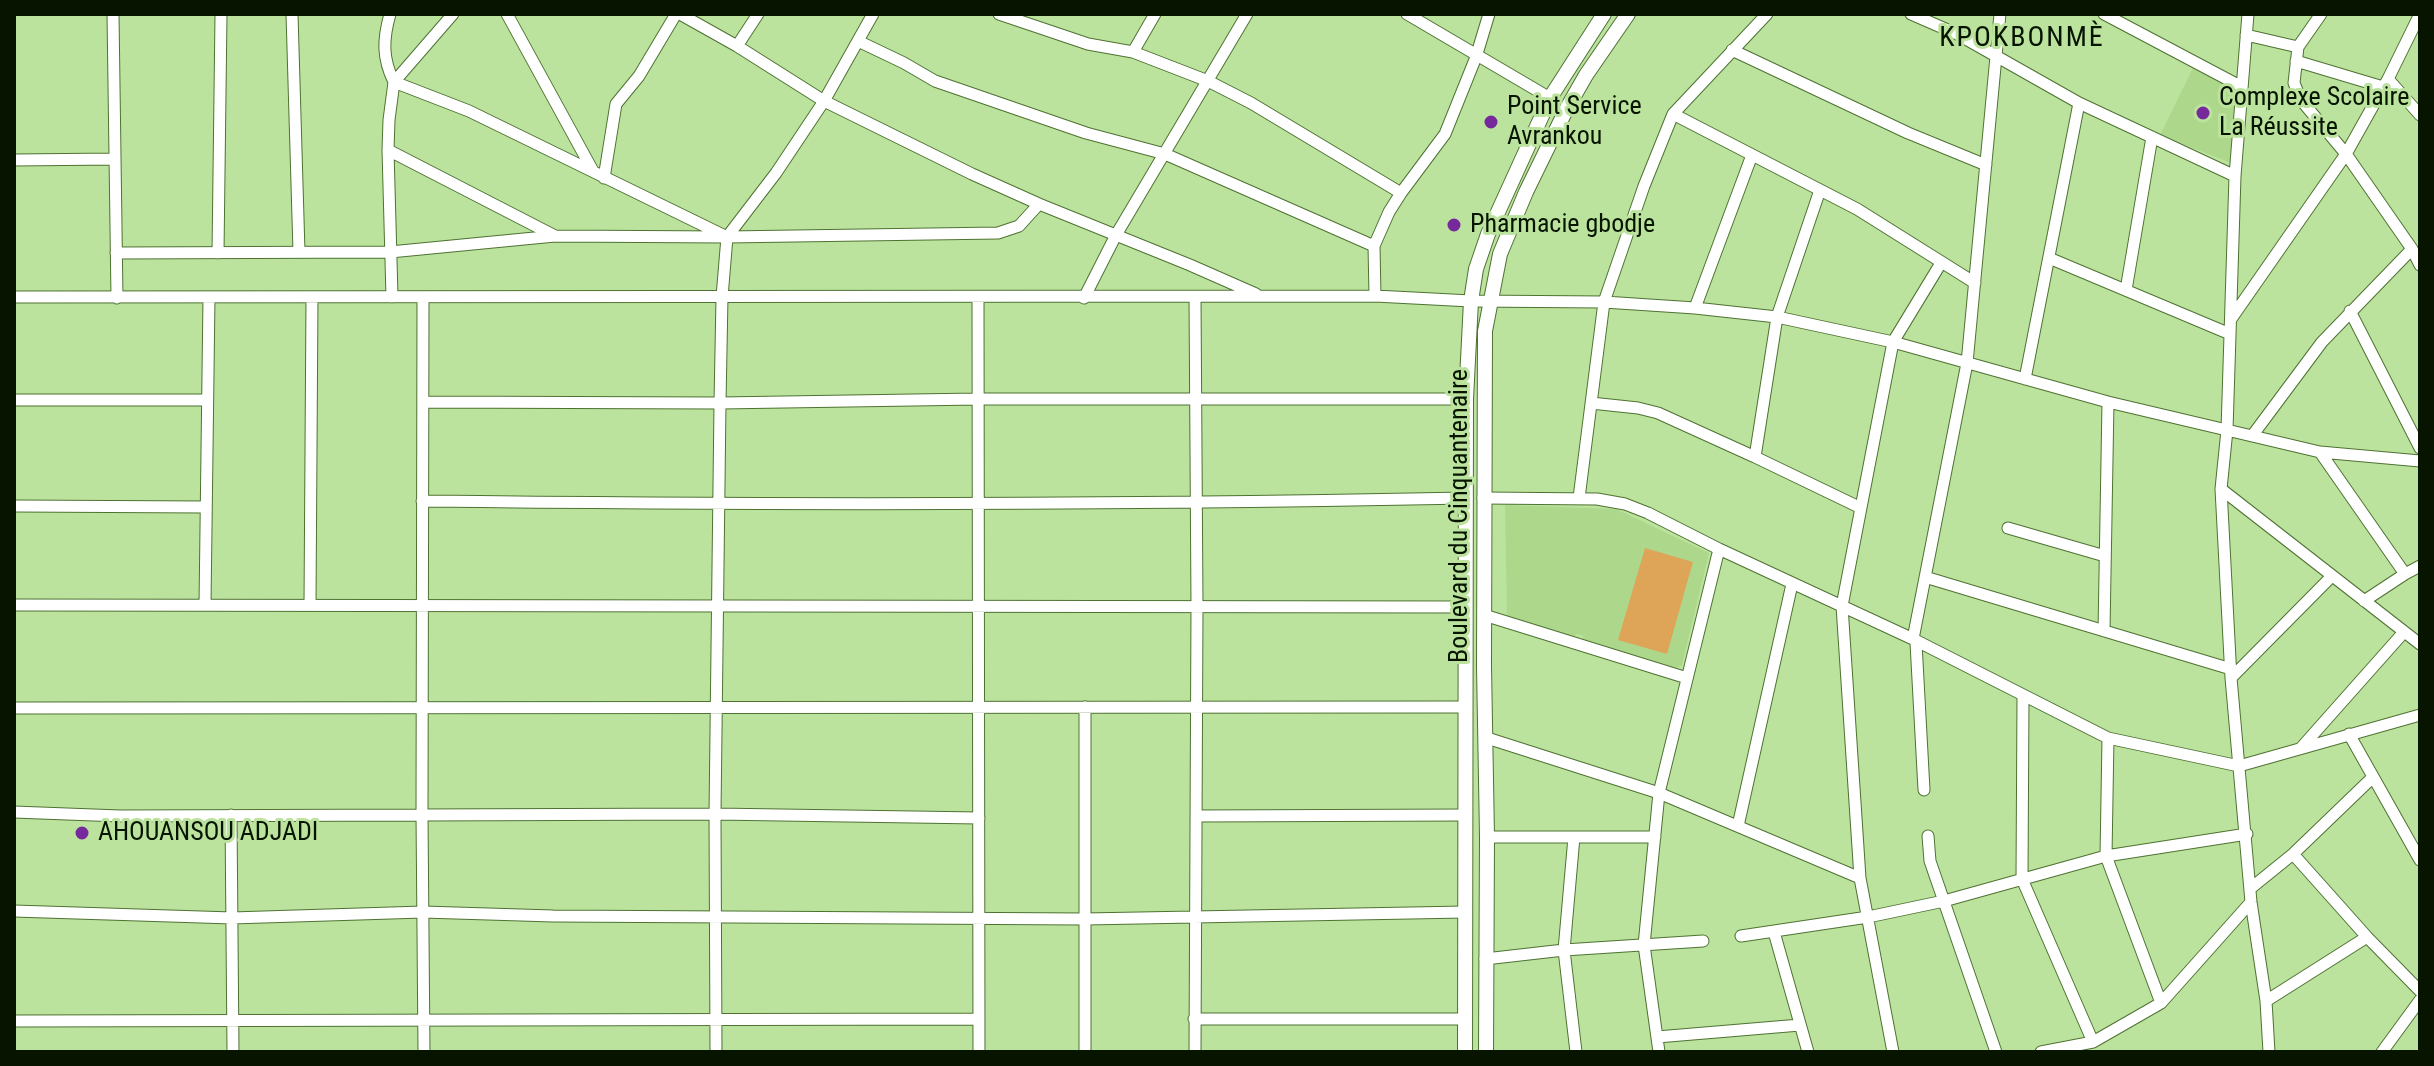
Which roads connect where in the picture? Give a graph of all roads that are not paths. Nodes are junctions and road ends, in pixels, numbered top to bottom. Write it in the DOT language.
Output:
graph roads {
  1 [pos="113,14"];
  2 [pos="221,14"];
  3 [pos="292,14"];
  4 [pos="390,14"];
  5 [pos="453,14"];
  6 [pos="507,14"];
  7 [pos="678,14"];
  8 [pos="758,14"];
  9 [pos="873,14"];
  10 [pos="999,14"];
  11 [pos="1155,14"];
  12 [pos="1247,14"];
  13 [pos="1407,14"];
  14 [pos="1489,14"];
  15 [pos="1604,14"];
  16 [pos="1628,14"];
  17 [pos="1767,14"];
  18 [pos="1911,14"];
  19 [pos="2000,14"];
  20 [pos="2104,14"];
  21 [pos="2248,14"];
  22 [pos="2321,14"];
  23 [pos="2420,14"];
  24 [pos="2246,35"];
  25 [pos="858,41"];
  26 [pos="737,46"];
  27 [pos="2298,47"];
  28 [pos="1732,50"];
  29 [pos="1133,52"];
  30 [pos="1996,55"];
  31 [pos="1476,57"];
  32 [pos="2296,61"];
  33 [pos="1208,81"];
  34 [pos="394,82"];
  35 [pos="2386,83"];
  36 [pos="2242,87"];
  37 [pos="1550,98"];
  38 [pos="824,101"];
  39 [pos="2079,103"];
  40 [pos="1673,114"];
  41 [pos="2420,115"];
  42 [pos="2152,137"];
  43 [pos="388,150"];
  44 [pos="1165,154"];
  45 [pos="2346,154"];
  46 [pos="1752,155"];
  47 [pos="115,159"];
  48 [pos="14,160"];
  49 [pos="1986,165"];
  50 [pos="599,176"];
  51 [pos="2235,176"];
  52 [pos="1820,190"];
  53 [pos="1401,193"];
  54 [pos="1039,204"];
  55 [pos="1116,235"];
  56 [pos="555,236"];
  57 [pos="727,237"];
  58 [pos="1374,246"];
  59 [pos="2412,249"];
  60 [pos="299,252"];
  61 [pos="390,252"];
  62 [pos="116,253"];
  63 [pos="218,253"];
  64 [pos="2049,258"];
  65 [pos="1941,263"];
  66 [pos="2420,265"];
  67 [pos="1975,283"];
  68 [pos="2126,290"];
  69 [pos="1260,296"];
  70 [pos="1375,296"];
  71 [pos="14,297"];
  72 [pos="209,297"];
  73 [pos="312,297"];
  74 [pos="392,297"];
  75 [pos="423,297"];
  76 [pos="722,297"];
  77 [pos="1195,297"];
  78 [pos="117,298"];
  79 [pos="978,298"];
  80 [pos="1084,298"];
  81 [pos="1471,301"];
  82 [pos="1489,301"];
  83 [pos="1604,302"];
  84 [pos="1695,308"];
  85 [pos="2350,311"];
  86 [pos="1777,317"];
  87 [pos="2230,327"];
  88 [pos="1893,342"];
  89 [pos="1967,363"];
  90 [pos="2025,379"];
  91 [pos="978,399"];
  92 [pos="1466,399"];
  93 [pos="14,400"];
  94 [pos="207,400"];
  95 [pos="1196,400"];
  96 [pos="424,402"];
  97 [pos="2108,402"];
  98 [pos="720,403"];
  99 [pos="1591,403"];
  100 [pos="2227,430"];
  101 [pos="2252,436"];
  102 [pos="2420,448"];
  103 [pos="2320,452"];
  104 [pos="1755,457"];
  105 [pos="2420,461"];
  106 [pos="2221,489"];
  107 [pos="1467,498"];
  108 [pos="1483,498"];
  109 [pos="1579,498"];
  110 [pos="422,501"];
  111 [pos="719,504"];
  112 [pos="978,504"];
  113 [pos="1196,504"];
  114 [pos="14,506"];
  115 [pos="206,507"];
  116 [pos="1861,508"];
  117 [pos="2008,528"];
  118 [pos="1719,549"];
  119 [pos="2105,556"];
  120 [pos="2420,566"];
  121 [pos="2405,574"];
  122 [pos="2332,576"];
  123 [pos="1925,577"];
  124 [pos="1792,584"];
  125 [pos="2364,601"];
  126 [pos="14,605"];
  127 [pos="205,605"];
  128 [pos="310,605"];
  129 [pos="423,605"];
  130 [pos="718,605"];
  131 [pos="979,606"];
  132 [pos="1197,606"];
  133 [pos="1842,606"];
  134 [pos="1465,607"];
  135 [pos="1484,615"];
  136 [pos="2104,631"];
  137 [pos="2404,632"];
  138 [pos="1914,641"];
  139 [pos="2420,644"];
  140 [pos="2231,674"];
  141 [pos="1687,678"];
  142 [pos="2023,696"];
  143 [pos="979,707"];
  144 [pos="1085,707"];
  145 [pos="1195,707"];
  146 [pos="1465,707"];
  147 [pos="14,708"];
  148 [pos="422,708"];
  149 [pos="717,708"];
  150 [pos="2416,717"];
  151 [pos="2420,730"];
  152 [pos="2349,734"];
  153 [pos="1487,738"];
  154 [pos="2108,738"];
  155 [pos="2299,750"];
  156 [pos="2239,766"];
  157 [pos="2373,777"];
  158 [pos="1924,790"];
  159 [pos="1659,793"];
  160 [pos="14,812"];
  161 [pos="422,814"];
  162 [pos="715,814"];
  163 [pos="231,815"];
  164 [pos="1466,815"];
  165 [pos="1196,816"];
  166 [pos="979,818"];
  167 [pos="1738,826"];
  168 [pos="2247,834"];
  169 [pos="1928,836"];
  170 [pos="1487,837"];
  171 [pos="1574,837"];
  172 [pos="1655,837"];
  173 [pos="2293,854"];
  174 [pos="2106,856"];
  175 [pos="2420,860"];
  176 [pos="1860,878"];
  177 [pos="2022,879"];
  178 [pos="2251,888"];
  179 [pos="1944,901"];
  180 [pos="2251,902"];
  181 [pos="14,911"];
  182 [pos="423,912"];
  183 [pos="1465,912"];
  184 [pos="979,917"];
  185 [pos="1196,917"];
  186 [pos="1868,917"];
  187 [pos="232,918"];
  188 [pos="716,918"];
  189 [pos="1085,919"];
  190 [pos="1774,932"];
  191 [pos="1741,936"];
  192 [pos="2367,937"];
  193 [pos="1703,941"];
  194 [pos="1644,945"];
  195 [pos="1564,950"];
  196 [pos="1485,959"];
  197 [pos="2420,991"];
  198 [pos="2420,1000"];
  199 [pos="2266,1001"];
  200 [pos="2161,1003"];
  201 [pos="979,1019"];
  202 [pos="1194,1019"];
  203 [pos="1465,1019"];
  204 [pos="424,1020"];
  205 [pos="715,1020"];
  206 [pos="14,1021"];
  207 [pos="233,1021"];
  208 [pos="1800,1025"];
  209 [pos="1657,1037"];
  210 [pos="2093,1042"];
  211 [pos="2266,1051"];
  212 [pos="233,1052"];
  213 [pos="424,1052"];
  214 [pos="716,1052"];
  215 [pos="979,1052"];
  216 [pos="1085,1052"];
  217 [pos="1195,1052"];
  218 [pos="1465,1052"];
  219 [pos="1486,1052"];
  220 [pos="1576,1052"];
  221 [pos="1659,1052"];
  222 [pos="1808,1052"];
  223 [pos="1893,1052"];
  224 [pos="1996,1052"];
  225 [pos="2041,1052"];
  226 [pos="2382,1052"];
  1 -- 47 [label="street"];
  2 -- 63 [label="street"];
  3 -- 60 [label="street"];
  4 -- 34 [label="street"];
  5 -- 34 [label="street"];
  6 -- 50 [label="street"];
  7 -- 26 [label="street"];
  7 -- 50 [label="street"];
  8 -- 26 [label="street"];
  9 -- 25 [label="street"];
  10 -- 29 [label="street"];
  11 -- 29 [label="street"];
  12 -- 33 [label="street"];
  13 -- 31 [label="street"];
  14 -- 31 [label="street"];
  15 -- 37 [label="main road, Boulevard du Cinquantenaire"];
  16 -- 82 [label="main road, Boulevard du Cinquantenaire"];
  17 -- 28 [label="street"];
  18 -- 30 [label="street"];
  19 -- 30 [label="street"];
  20 -- 36 [label="street"];
  21 -- 24 [label="street"];
  22 -- 27 [label="street"];
  23 -- 35 [label="street"];
  24 -- 27 [label="street"];
  24 -- 36 [label="street"];
  25 -- 38 [label="street"];
  25 -- 44 [label="street"];
  26 -- 38 [label="street"];
  27 -- 32 [label="street"];
  28 -- 40 [label="street"];
  28 -- 49 [label="street"];
  29 -- 33 [label="street"];
  30 -- 39 [label="street"];
  30 -- 49 [label="street"];
  31 -- 37 [label="street"];
  31 -- 53 [label="street"];
  32 -- 35 [label="street"];
  32 -- 45 [label="street"];
  33 -- 44 [label="street"];
  33 -- 53 [label="street"];
  34 -- 43 [label="street"];
  34 -- 50 [label="street"];
  35 -- 41 [label="street"];
  35 -- 45 [label="street"];
  36 -- 51 [label="street"];
  37 -- 81 [label="main road, Boulevard du Cinquantenaire"];
  38 -- 54 [label="street"];
  38 -- 57 [label="street"];
  39 -- 42 [label="street"];
  39 -- 64 [label="street"];
  40 -- 46 [label="street"];
  40 -- 83 [label="street"];
  42 -- 51 [label="street"];
  42 -- 68 [label="street"];
  43 -- 56 [label="street"];
  43 -- 61 [label="street"];
  44 -- 55 [label="street"];
  44 -- 58 [label="street"];
  45 -- 59 [label="street"];
  45 -- 87 [label="street"];
  46 -- 52 [label="street"];
  46 -- 84 [label="street"];
  47 -- 48 [label="street"];
  47 -- 62 [label="street"];
  49 -- 67 [label="street"];
  50 -- 57 [label="street"];
  51 -- 87 [label="street"];
  52 -- 65 [label="street"];
  52 -- 86 [label="street"];
  53 -- 58 [label="street"];
  54 -- 55 [label="street"];
  54 -- 57 [label="street"];
  55 -- 69 [label="street"];
  55 -- 80 [label="street"];
  56 -- 57 [label="street"];
  56 -- 61 [label="street"];
  57 -- 76 [label="street"];
  58 -- 70 [label="street"];
  59 -- 66 [label="street"];
  59 -- 85 [label="street"];
  60 -- 61 [label="street"];
  60 -- 63 [label="street"];
  61 -- 74 [label="street"];
  62 -- 63 [label="street"];
  62 -- 78 [label="street"];
  64 -- 68 [label="street"];
  64 -- 90 [label="street"];
  65 -- 67 [label="street"];
  65 -- 88 [label="street"];
  67 -- 89 [label="street"];
  68 -- 87 [label="street"];
  69 -- 70 [label="street"];
  69 -- 77 [label="street"];
  70 -- 81 [label="street"];
  71 -- 78 [label="street"];
  72 -- 73 [label="street"];
  72 -- 78 [label="street"];
  72 -- 94 [label="street"];
  73 -- 74 [label="street"];
  73 -- 128 [label="street"];
  74 -- 75 [label="street"];
  75 -- 76 [label="street"];
  75 -- 96 [label="street"];
  76 -- 79 [label="street"];
  76 -- 98 [label="street"];
  77 -- 80 [label="street"];
  77 -- 95 [label="street"];
  79 -- 80 [label="street"];
  79 -- 91 [label="street"];
  81 -- 82 [label="street"];
  81 -- 92 [label="main road, Boulevard du Cinquantenaire"];
  82 -- 83 [label="street"];
  82 -- 108 [label="main road, Boulevard du Cinquantenaire"];
  83 -- 84 [label="street"];
  83 -- 99 [label="street"];
  84 -- 86 [label="street"];
  85 -- 101 [label="street"];
  85 -- 102 [label="street"];
  86 -- 88 [label="street"];
  86 -- 104 [label="street"];
  87 -- 100 [label="street"];
  88 -- 89 [label="street"];
  88 -- 116 [label="street"];
  89 -- 90 [label="street"];
  89 -- 123 [label="street"];
  90 -- 97 [label="street"];
  91 -- 95 [label="street"];
  91 -- 98 [label="street"];
  91 -- 112 [label="street"];
  92 -- 95 [label="street"];
  92 -- 107 [label="main road, Boulevard du Cinquantenaire"];
  93 -- 94 [label="street"];
  94 -- 115 [label="street"];
  95 -- 113 [label="street"];
  96 -- 98 [label="street"];
  96 -- 110 [label="street"];
  97 -- 100 [label="street"];
  97 -- 119 [label="street"];
  98 -- 111 [label="street"];
  99 -- 104 [label="street"];
  99 -- 109 [label="street"];
  100 -- 101 [label="street"];
  100 -- 106 [label="street"];
  101 -- 103 [label="street"];
  103 -- 105 [label="street"];
  103 -- 121 [label="street"];
  104 -- 116 [label="street"];
  106 -- 122 [label="street"];
  106 -- 140 [label="street"];
  107 -- 113 [label="street"];
  107 -- 134 [label="main road, Boulevard du Cinquantenaire"];
  108 -- 109 [label="street"];
  108 -- 135 [label="main road, Boulevard du Cinquantenaire"];
  109 -- 118 [label="street"];
  110 -- 111 [label="street"];
  110 -- 129 [label="street"];
  111 -- 112 [label="street"];
  111 -- 130 [label="street"];
  112 -- 113 [label="street"];
  112 -- 131 [label="street"];
  113 -- 132 [label="street"];
  114 -- 115 [label="street"];
  115 -- 127 [label="street"];
  116 -- 133 [label="street"];
  117 -- 119 [label="street"];
  118 -- 124 [label="street"];
  118 -- 141 [label="street"];
  119 -- 136 [label="street"];
  120 -- 121 [label="street"];
  121 -- 125 [label="street"];
  122 -- 125 [label="street"];
  122 -- 140 [label="street"];
  123 -- 136 [label="street"];
  123 -- 138 [label="street"];
  124 -- 133 [label="street"];
  124 -- 167 [label="street"];
  125 -- 137 [label="street"];
  126 -- 127 [label="street"];
  127 -- 128 [label="street"];
  128 -- 129 [label="street"];
  129 -- 130 [label="street"];
  129 -- 148 [label="street"];
  130 -- 131 [label="street"];
  130 -- 149 [label="street"];
  131 -- 132 [label="street"];
  131 -- 143 [label="street"];
  132 -- 134 [label="street"];
  132 -- 145 [label="street"];
  133 -- 138 [label="street"];
  133 -- 176 [label="street"];
  134 -- 146 [label="main road, Boulevard du Cinquantenaire"];
  135 -- 141 [label="street"];
  135 -- 153 [label="main road, Boulevard du Cinquantenaire"];
  136 -- 140 [label="street"];
  137 -- 139 [label="street"];
  137 -- 155 [label="street"];
  138 -- 142 [label="street"];
  138 -- 158 [label="street"];
  140 -- 156 [label="street"];
  141 -- 159 [label="street"];
  142 -- 154 [label="street"];
  142 -- 177 [label="street"];
  143 -- 144 [label="street"];
  143 -- 149 [label="street"];
  143 -- 166 [label="street"];
  144 -- 145 [label="street"];
  144 -- 189 [label="street"];
  145 -- 146 [label="street"];
  145 -- 165 [label="street"];
  146 -- 164 [label="main road, Boulevard du Cinquantenaire"];
  147 -- 148 [label="street"];
  148 -- 149 [label="street"];
  148 -- 161 [label="street"];
  149 -- 162 [label="street"];
  150 -- 151 [label="street"];
  150 -- 152 [label="street"];
  152 -- 155 [label="street"];
  152 -- 157 [label="street"];
  153 -- 159 [label="street"];
  153 -- 170 [label="main road, Boulevard du Cinquantenaire"];
  154 -- 156 [label="street"];
  154 -- 174 [label="street"];
  155 -- 156 [label="street"];
  156 -- 168 [label="street"];
  157 -- 173 [label="street"];
  157 -- 175 [label="street"];
  159 -- 167 [label="street"];
  159 -- 172 [label="street"];
  160 -- 163 [label="street"];
  161 -- 162 [label="street"];
  161 -- 163 [label="street"];
  161 -- 182 [label="street"];
  162 -- 166 [label="street"];
  162 -- 188 [label="street"];
  163 -- 187 [label="street"];
  164 -- 165 [label="street"];
  164 -- 183 [label="main road, Boulevard du Cinquantenaire"];
  165 -- 185 [label="street"];
  166 -- 184 [label="street"];
  167 -- 176 [label="street"];
  168 -- 174 [label="street"];
  168 -- 178 [label="street"];
  169 -- 179 [label="street"];
  170 -- 171 [label="street"];
  170 -- 196 [label="main road, Boulevard du Cinquantenaire"];
  171 -- 172 [label="street"];
  171 -- 195 [label="street"];
  172 -- 194 [label="street"];
  173 -- 178 [label="street"];
  173 -- 192 [label="street"];
  174 -- 177 [label="street"];
  174 -- 200 [label="street"];
  176 -- 186 [label="street"];
  177 -- 179 [label="street"];
  177 -- 210 [label="street"];
  178 -- 180 [label="street"];
  179 -- 186 [label="street"];
  179 -- 224 [label="street"];
  180 -- 199 [label="street"];
  180 -- 200 [label="street"];
  181 -- 187 [label="street"];
  182 -- 187 [label="street"];
  182 -- 188 [label="street"];
  182 -- 204 [label="street"];
  183 -- 185 [label="street"];
  183 -- 203 [label="main road, Boulevard du Cinquantenaire"];
  184 -- 188 [label="street"];
  184 -- 189 [label="street"];
  184 -- 201 [label="street"];
  185 -- 189 [label="street"];
  185 -- 202 [label="street"];
  186 -- 190 [label="street"];
  186 -- 223 [label="street"];
  187 -- 207 [label="street"];
  188 -- 205 [label="street"];
  189 -- 216 [label="street"];
  190 -- 191 [label="street"];
  190 -- 208 [label="street"];
  192 -- 197 [label="street"];
  192 -- 199 [label="street"];
  193 -- 194 [label="street"];
  194 -- 195 [label="street"];
  194 -- 209 [label="street"];
  195 -- 196 [label="street"];
  195 -- 220 [label="street"];
  196 -- 219 [label="main road, Boulevard du Cinquantenaire"];
  198 -- 226 [label="street"];
  199 -- 211 [label="street"];
  200 -- 210 [label="street"];
  201 -- 205 [label="street"];
  201 -- 215 [label="street"];
  202 -- 203 [label="street"];
  202 -- 217 [label="street"];
  203 -- 218 [label="main road, Boulevard du Cinquantenaire"];
  204 -- 205 [label="street"];
  204 -- 207 [label="street"];
  204 -- 213 [label="street"];
  205 -- 214 [label="street"];
  206 -- 207 [label="street"];
  207 -- 212 [label="street"];
  208 -- 209 [label="street"];
  208 -- 222 [label="street"];
  209 -- 221 [label="street"];
  210 -- 225 [label="street"];
}
